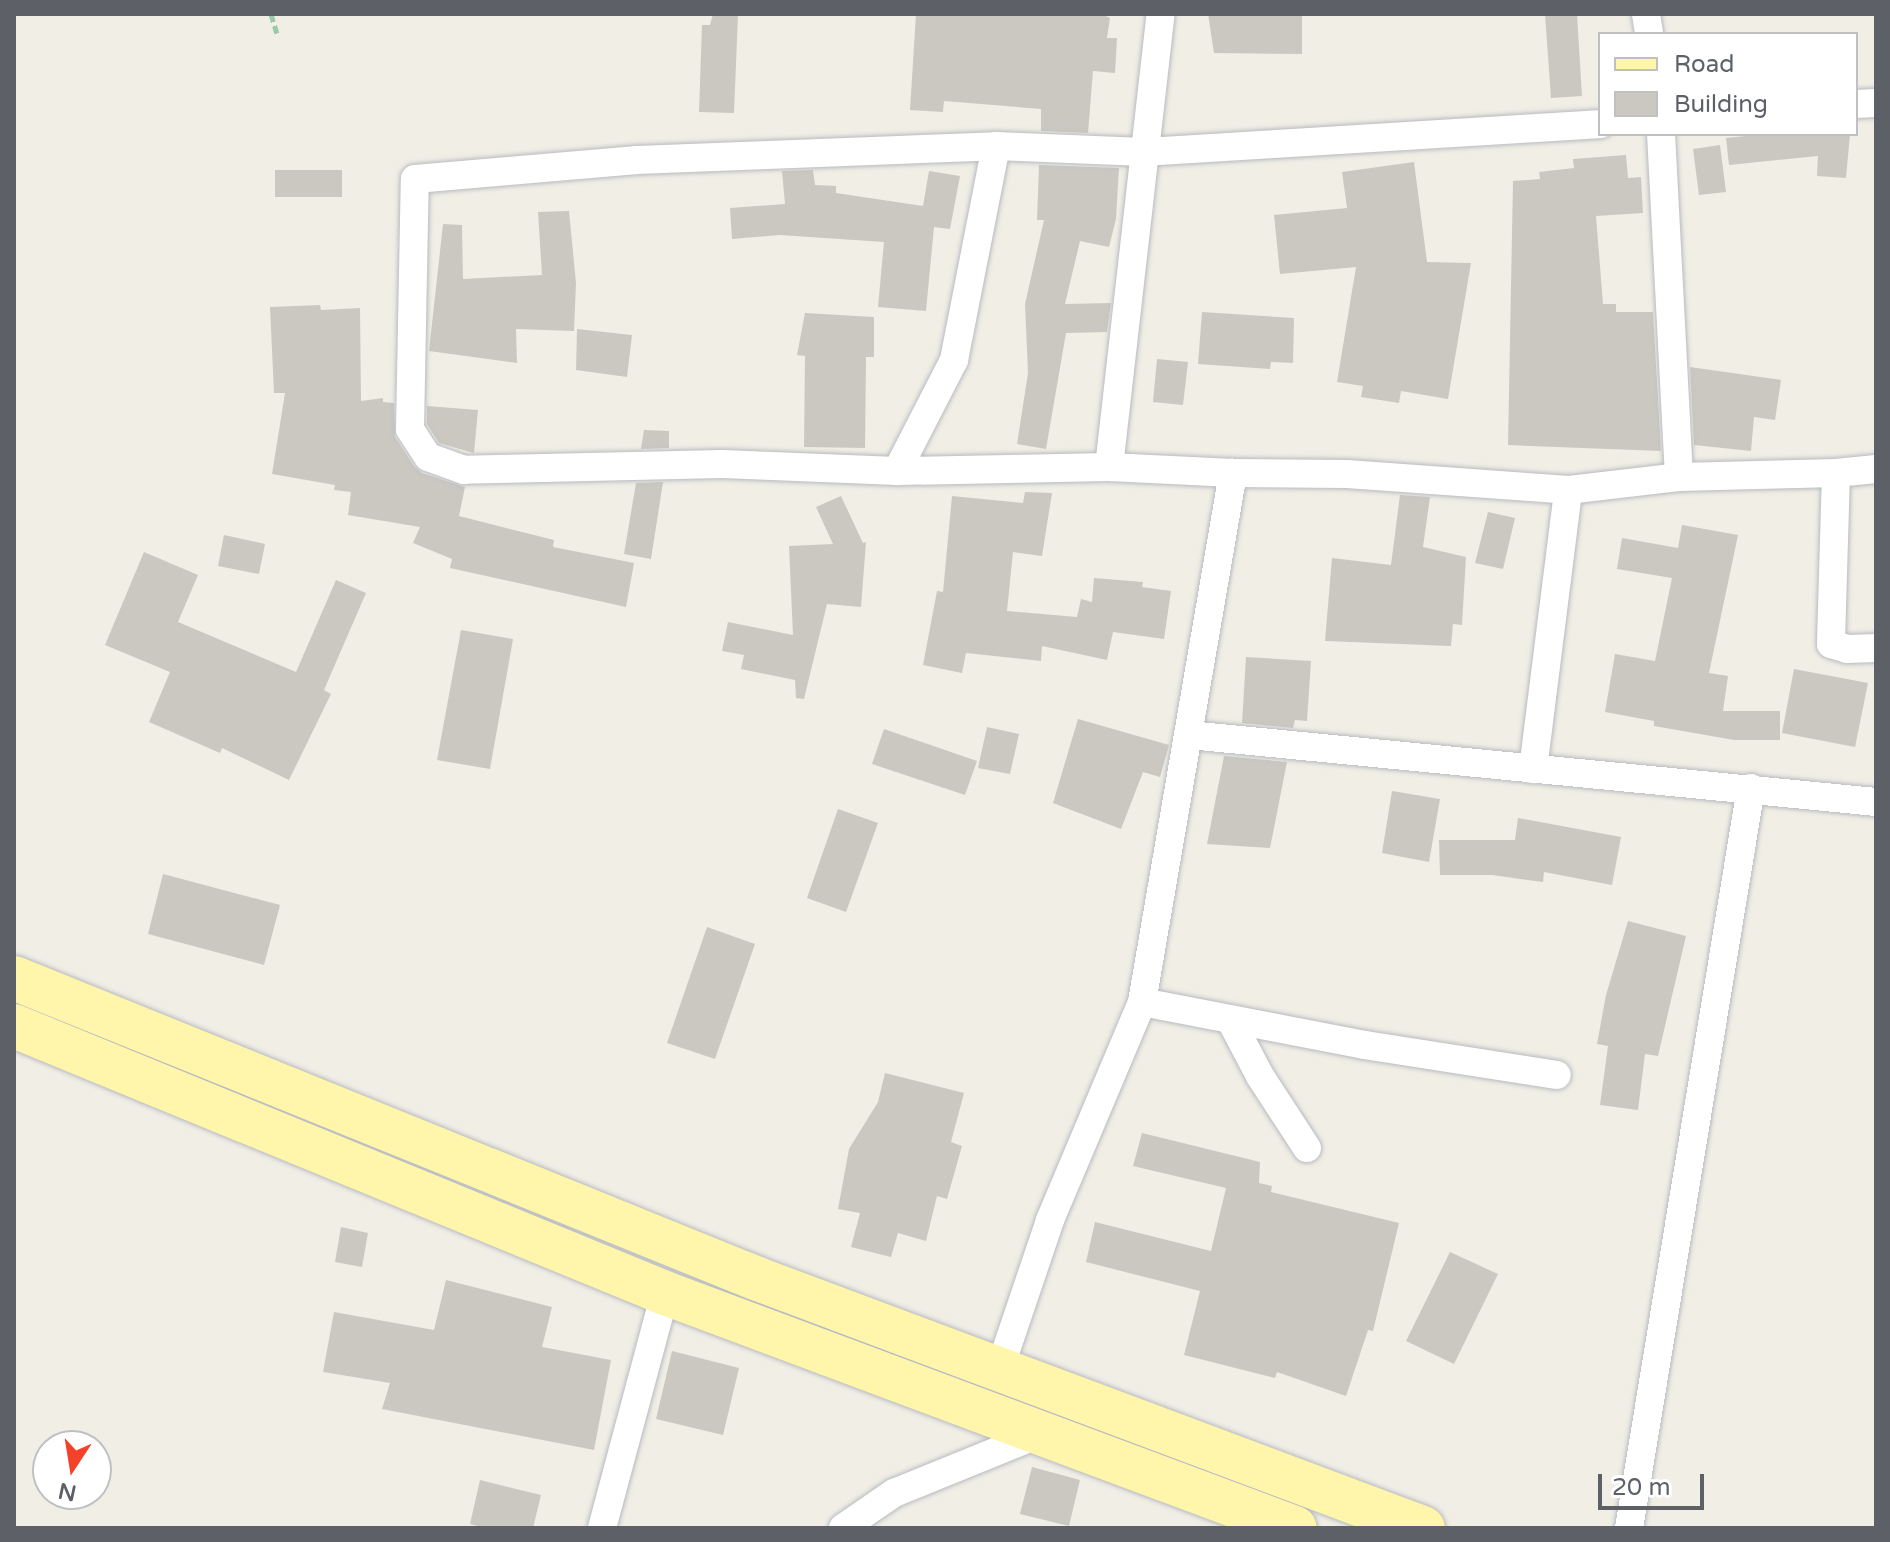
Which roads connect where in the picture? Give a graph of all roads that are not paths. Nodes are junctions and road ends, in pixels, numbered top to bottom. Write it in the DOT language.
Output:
graph roads {
  1 [pos="1161,14"];
  2 [pos="1598,124"];
  3 [pos="1661,136"];
  4 [pos="996,146"];
  5 [pos="1144,152"];
  6 [pos="1109,467"];
  7 [pos="1876,469"];
  8 [pos="897,471"];
  9 [pos="1233,473"];
  10 [pos="1836,473"];
  11 [pos="1679,477"];
  12 [pos="1568,490"];
  13 [pos="1876,648"];
  14 [pos="1189,735"];
  15 [pos="1533,769"];
  16 [pos="1751,788"];
  17 [pos="1876,802"];
  18 [pos="14,978"];
  19 [pos="1142,1002"];
  20 [pos="1230,1019"];
  21 [pos="14,1026"];
  22 [pos="1557,1075"];
  23 [pos="1307,1148"];
  24 [pos="665,1293"];
  25 [pos="999,1371"];
  26 [pos="1042,1433"];
  27 [pos="602,1528"];
  28 [pos="843,1528"];
  29 [pos="1295,1528"];
  30 [pos="1423,1528"];
  31 [pos="1629,1528"];
  1 -- 5 [label="street"];
  2 -- 5 [label="street"];
  3 -- 11 [label="street"];
  4 -- 5 [label="street"];
  4 -- 8 [label="street"];
  4 -- 8 [label="street"];
  5 -- 6 [label="street"];
  6 -- 8 [label="street"];
  6 -- 9 [label="street"];
  7 -- 10 [label="street"];
  9 -- 12 [label="street"];
  9 -- 14 [label="street"];
  10 -- 11 [label="street"];
  10 -- 13 [label="street"];
  11 -- 12 [label="street"];
  12 -- 15 [label="street"];
  14 -- 15 [label="street"];
  14 -- 19 [label="street"];
  15 -- 16 [label="street"];
  16 -- 17 [label="street"];
  16 -- 31 [label="street"];
  18 -- 25 [label="main road"];
  19 -- 20 [label="street"];
  19 -- 25 [label="street"];
  20 -- 22 [label="street"];
  20 -- 23 [label="street"];
  21 -- 24 [label="main road"];
  24 -- 26 [label="main road"];
  24 -- 27 [label="street"];
  25 -- 30 [label="main road"];
  26 -- 28 [label="street"];
  26 -- 29 [label="main road"];
}
